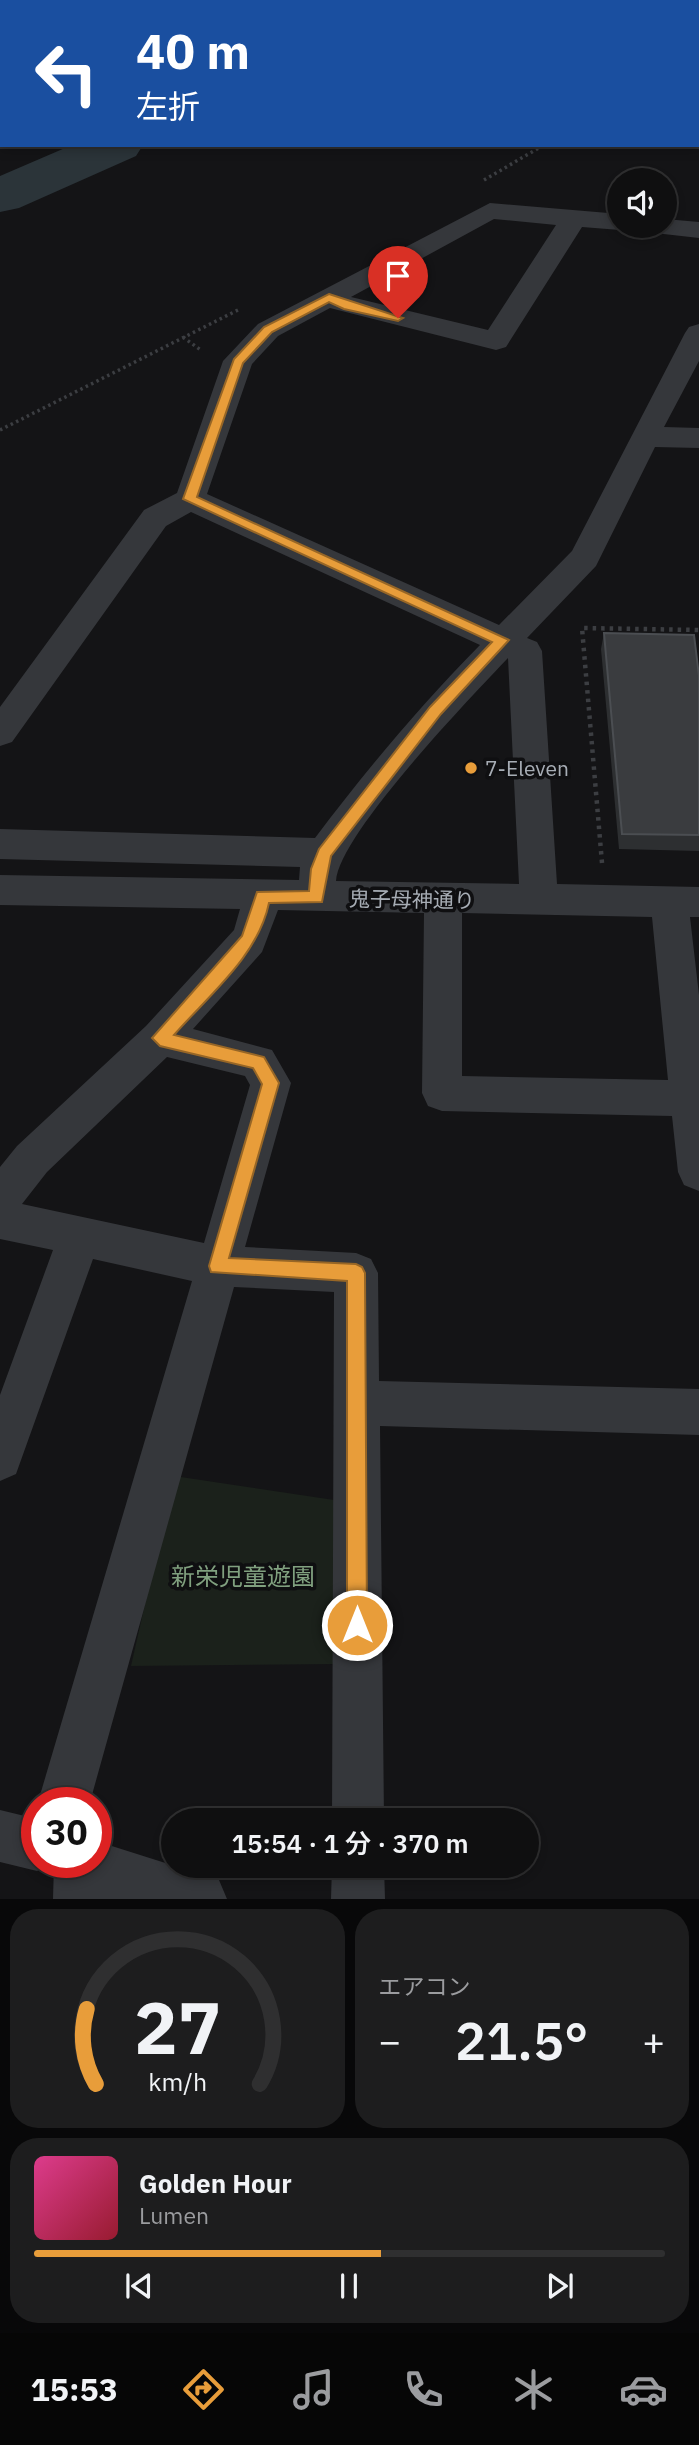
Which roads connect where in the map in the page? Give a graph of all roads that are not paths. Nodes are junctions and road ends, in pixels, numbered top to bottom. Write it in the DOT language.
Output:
graph roads {
  1 [pos="574,218"];
  2 [pos="607,221"];
  3 [pos="677,228"];
  4 [pos="699,230"];
  5 [pos="329,297"];
  6 [pos="699,333"];
  7 [pos="644,437"];
  8 [pos="699,438"];
  9 [pos="190,499"];
  10 [pos="502,640"];
  11 [pos="0,733"];
  12 [pos="0,844"];
  13 [pos="325,853"];
  14 [pos="0,890"];
  15 [pos="262,896"];
  16 [pos="316,897"];
  17 [pos="443,900"];
  18 [pos="539,901"];
  19 [pos="684,902"];
  20 [pos="160,1038"];
  21 [pos="691,1098"];
  22 [pos="699,1172"];
  23 [pos="0,1199"];
  24 [pos="0,1219"];
  25 [pos="80,1236"];
  26 [pos="218,1266"];
  27 [pos="356,1403"];
  28 [pos="699,1412"];
  29 [pos="0,1458"];
  30 [pos="68,1787"];
  31 [pos="358,1808"];
  32 [pos="0,1836"];
  33 [pos="21,1845"];
  34 [pos="112,1877"];
  35 [pos="358,1878"];
  36 [pos="200,1899"];
  37 [pos="358,1899"];
  1 -- 2 [label="street"];
  1 -- 5 [label="street"];
  1 -- 5 [label="street"];
  3 -- 4 [label="street"];
  5 -- 9 [label="street"];
  6 -- 7 [label="street"];
  7 -- 8 [label="street"];
  7 -- 10 [label="street"];
  9 -- 10 [label="street"];
  9 -- 11 [label="street"];
  10 -- 13 [label="street"];
  10 -- 18 [label="street"];
  12 -- 13 [label="street"];
  13 -- 16 [label="street"];
  14 -- 15 [label="street, 鬼子母神通り"];
  15 -- 16 [label="street, 鬼子母神通り"];
  15 -- 20 [label="street"];
  16 -- 17 [label="street, 鬼子母神通り"];
  17 -- 18 [label="street, 鬼子母神通り"];
  17 -- 21 [label="street"];
  18 -- 19 [label="street, 鬼子母神通り"];
  19 -- 21 [label="street"];
  20 -- 23 [label="street"];
  20 -- 26 [label="street"];
  21 -- 22 [label="street"];
  24 -- 25 [label="street"];
  25 -- 26 [label="street"];
  25 -- 29 [label="street"];
  26 -- 27 [label="street"];
  26 -- 30 [label="street"];
  27 -- 28 [label="street"];
  27 -- 31 [label="street"];
  32 -- 33 [label="street"];
  34 -- 36 [label="street"];
  35 -- 37 [label="street"];
}
